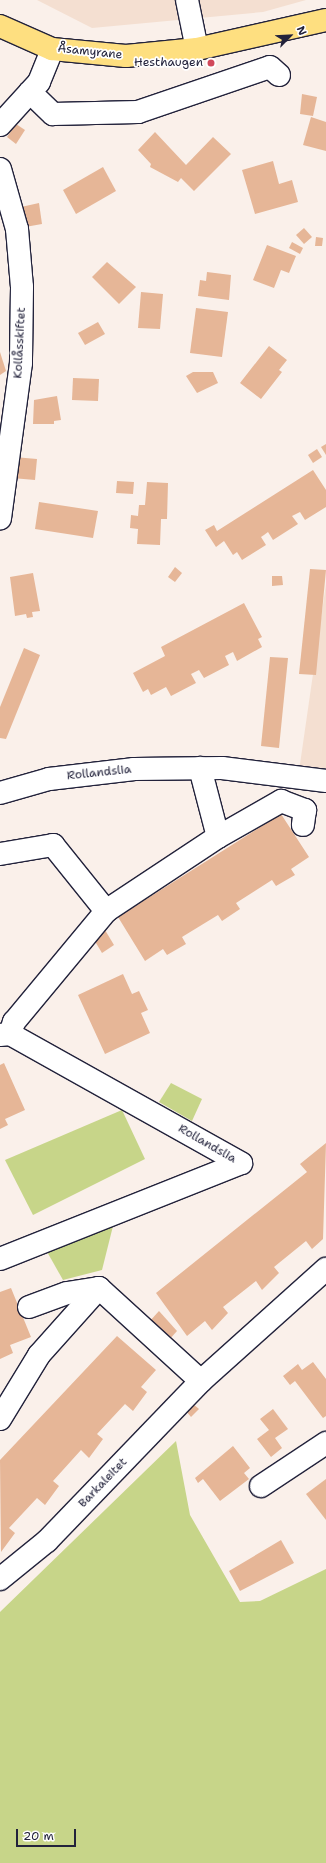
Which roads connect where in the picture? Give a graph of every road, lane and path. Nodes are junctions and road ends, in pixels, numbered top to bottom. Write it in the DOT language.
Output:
graph roads {
  1 [pos="187,0"];
  2 [pos="326,20"];
  3 [pos="0,26"];
  4 [pos="52,49"];
  5 [pos="197,49"];
  6 [pos="279,75"];
  7 [pos="30,92"];
  8 [pos="1,121"];
  9 [pos="0,169"];
  10 [pos="0,519"];
  11 [pos="200,768"];
  12 [pos="326,781"];
  13 [pos="0,793"];
  14 [pos="303,825"];
  15 [pos="218,837"];
  16 [pos="0,854"];
  17 [pos="106,911"];
  18 [pos="5,1034"];
  19 [pos="0,1259"];
  20 [pos="326,1269"];
  21 [pos="99,1288"];
  22 [pos="29,1308"];
  23 [pos="201,1381"];
  24 [pos="0,1419"];
  25 [pos="326,1444"];
  26 [pos="261,1486"];
  27 [pos="0,1579"];
  1 -- 5 [label="street"];
  2 -- 5 [label="main road, Åsamyrane"];
  3 -- 4 [label="main road, Åsamyrane"];
  4 -- 5 [label="main road, Åsamyrane"];
  4 -- 7 [label="street"];
  6 -- 7 [label="street"];
  7 -- 8 [label="street"];
  9 -- 10 [label="street, Kollåsskiftet"];
  11 -- 12 [label="street, Rollandslia"];
  11 -- 13 [label="street, Rollandslia"];
  11 -- 15 [label="street"];
  14 -- 15 [label="street, Rollandslia"];
  15 -- 17 [label="street, Rollandslia"];
  16 -- 17 [label="street"];
  17 -- 18 [label="street, Rollandslia"];
  18 -- 19 [label="street, Rollandslia"];
  20 -- 23 [label="street, Barkaleitet"];
  21 -- 22 [label="street"];
  21 -- 23 [label="street"];
  21 -- 24 [label="street"];
  23 -- 27 [label="street, Barkaleitet"];
  25 -- 26 [label="street"];
}
